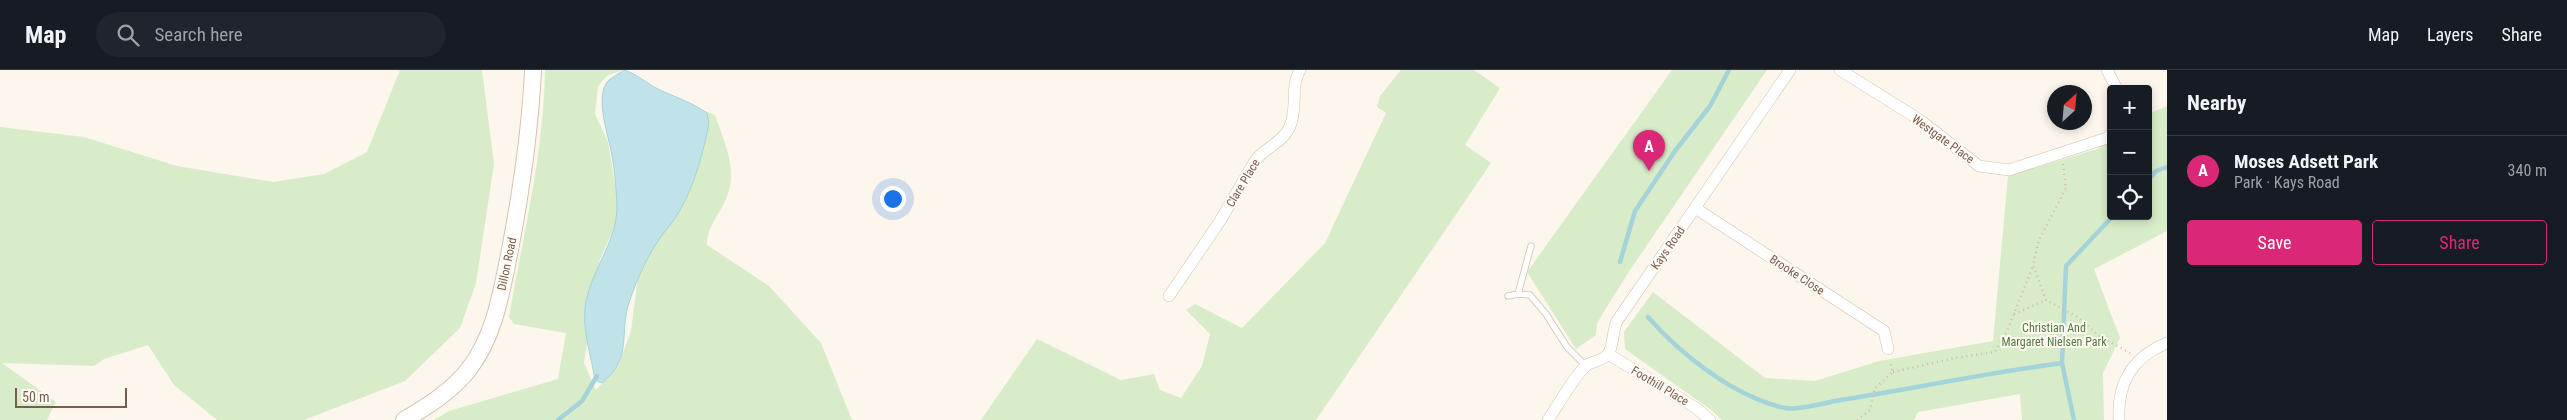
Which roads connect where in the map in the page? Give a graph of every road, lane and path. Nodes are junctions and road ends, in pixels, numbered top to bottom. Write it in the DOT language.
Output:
graph roads {
  1 [pos="533,70"];
  2 [pos="1300,70"];
  3 [pos="1790,70"];
  4 [pos="1840,70"];
  5 [pos="2107,70"];
  6 [pos="2115,85"];
  7 [pos="2107,138"];
  8 [pos="2062,152"];
  9 [pos="1695,208"];
  10 [pos="1531,246"];
  11 [pos="2033,265"];
  12 [pos="1518,294"];
  13 [pos="1169,296"];
  14 [pos="1508,296"];
  15 [pos="2046,300"];
  16 [pos="2013,315"];
  17 [pos="2167,343"];
  18 [pos="1888,349"];
  19 [pos="1608,354"];
  20 [pos="2139,359"];
  21 [pos="1586,366"];
  22 [pos="1893,372"];
  23 [pos="404,420"];
  24 [pos="1548,420"];
  25 [pos="1710,420"];
  26 [pos="1857,420"];
  27 [pos="2119,420"];
  1 -- 23 [label="main road, Dillon Road"];
  2 -- 13 [label="street, Clare Place"];
  3 -- 9 [label="street, Kays Road"];
  4 -- 8 [label="street, Westgate Place"];
  5 -- 6 [label="street"];
  7 -- 8 [label="street, Westgate Place"];
  8 -- 11 [label="path"];
  9 -- 18 [label="street, Brooke Close"];
  9 -- 19 [label="street, Kays Road"];
  10 -- 12 [label="lane"];
  11 -- 15 [label="path"];
  11 -- 16 [label="path"];
  12 -- 14 [label="lane"];
  12 -- 21 [label="lane"];
  15 -- 16 [label="path"];
  15 -- 20 [label="path"];
  16 -- 22 [label="path"];
  17 -- 20 [label="street"];
  18 -- 22 [label="path"];
  19 -- 21 [label="street"];
  19 -- 25 [label="street, Foothill Place"];
  20 -- 27 [label="street"];
  21 -- 24 [label="street"];
  22 -- 26 [label="path"];
}
